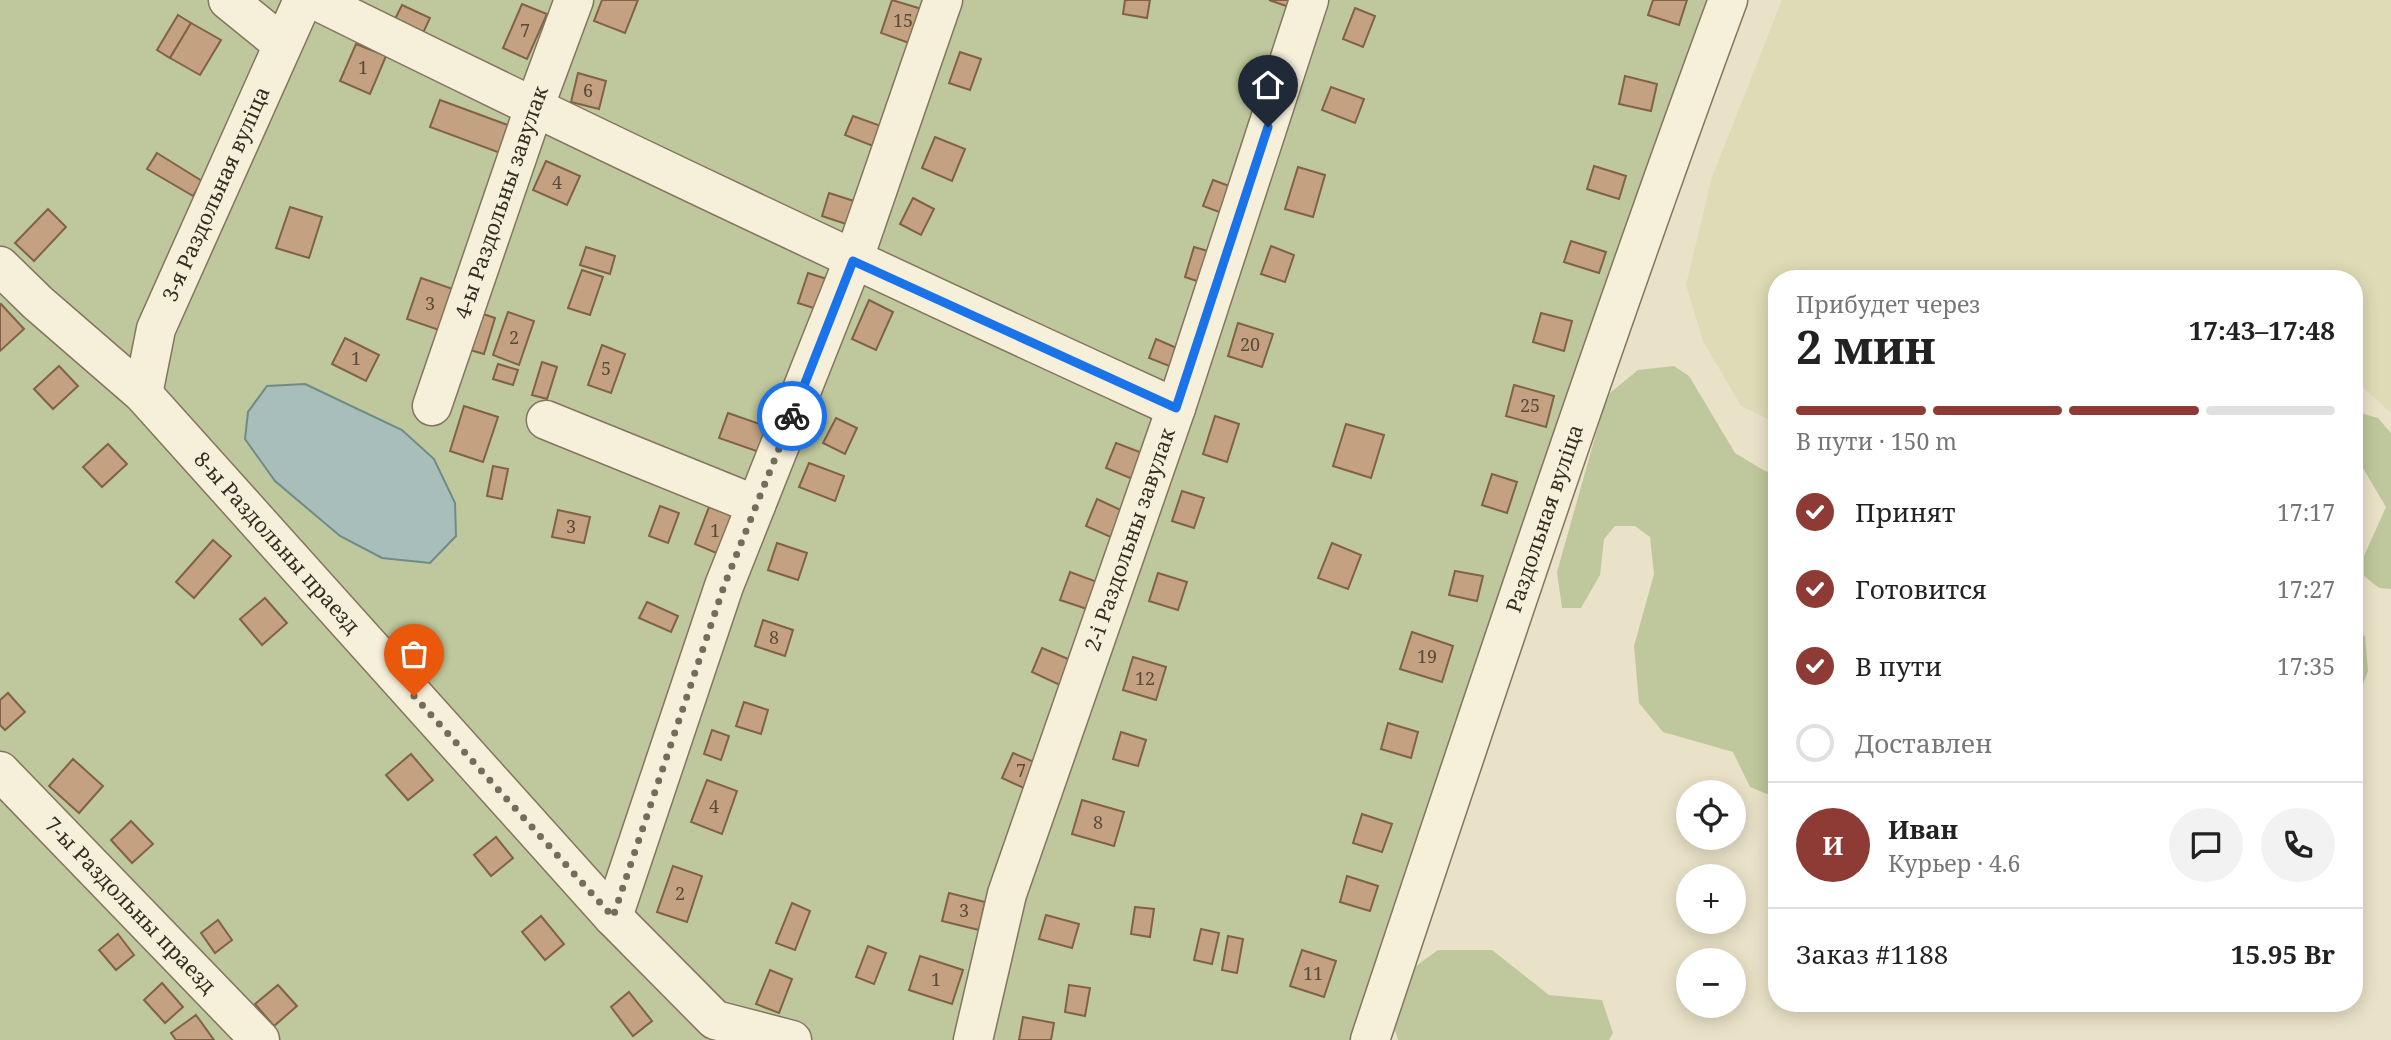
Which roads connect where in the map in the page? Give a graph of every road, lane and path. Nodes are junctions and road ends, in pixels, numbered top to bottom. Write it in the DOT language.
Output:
graph roads {
  1 [pos="228,0"];
  2 [pos="303,0"];
  3 [pos="315,0"];
  4 [pos="575,0"];
  5 [pos="943,0"];
  6 [pos="1309,0"];
  7 [pos="1728,0"];
  8 [pos="282,44"];
  9 [pos="534,108"];
  10 [pos="853,261"];
  11 [pos="0,266"];
  12 [pos="143,394"];
  13 [pos="432,406"];
  14 [pos="1176,408"];
  15 [pos="546,420"];
  16 [pos="756,505"];
  17 [pos="0,771"];
  18 [pos="613,917"];
  19 [pos="260,1040"];
  20 [pos="792,1040"];
  21 [pos="973,1040"];
  22 [pos="1370,1040"];
  1 -- 8 [label="street"];
  2 -- 8 [label="street, 3-я Раздольная вуліца"];
  3 -- 9 [label="street"];
  4 -- 9 [label="street, 4-ы Раздольны завулак"];
  5 -- 10 [label="street"];
  6 -- 14 [label="street, 2-і Раздольны завулак"];
  7 -- 22 [label="street, Раздольная вуліца"];
  8 -- 12 [label="street, 3-я Раздольная вуліца"];
  9 -- 10 [label="street"];
  9 -- 13 [label="street, 4-ы Раздольны завулак"];
  10 -- 14 [label="street"];
  10 -- 16 [label="street"];
  11 -- 12 [label="street, 8-ы Раздольны праезд"];
  12 -- 18 [label="street, 8-ы Раздольны праезд"];
  14 -- 21 [label="street, 2-і Раздольны завулак"];
  15 -- 16 [label="street"];
  16 -- 18 [label="street"];
  17 -- 19 [label="street, 7-ы Раздольны праезд"];
  18 -- 20 [label="street, 8-ы Раздольны праезд"];
}
